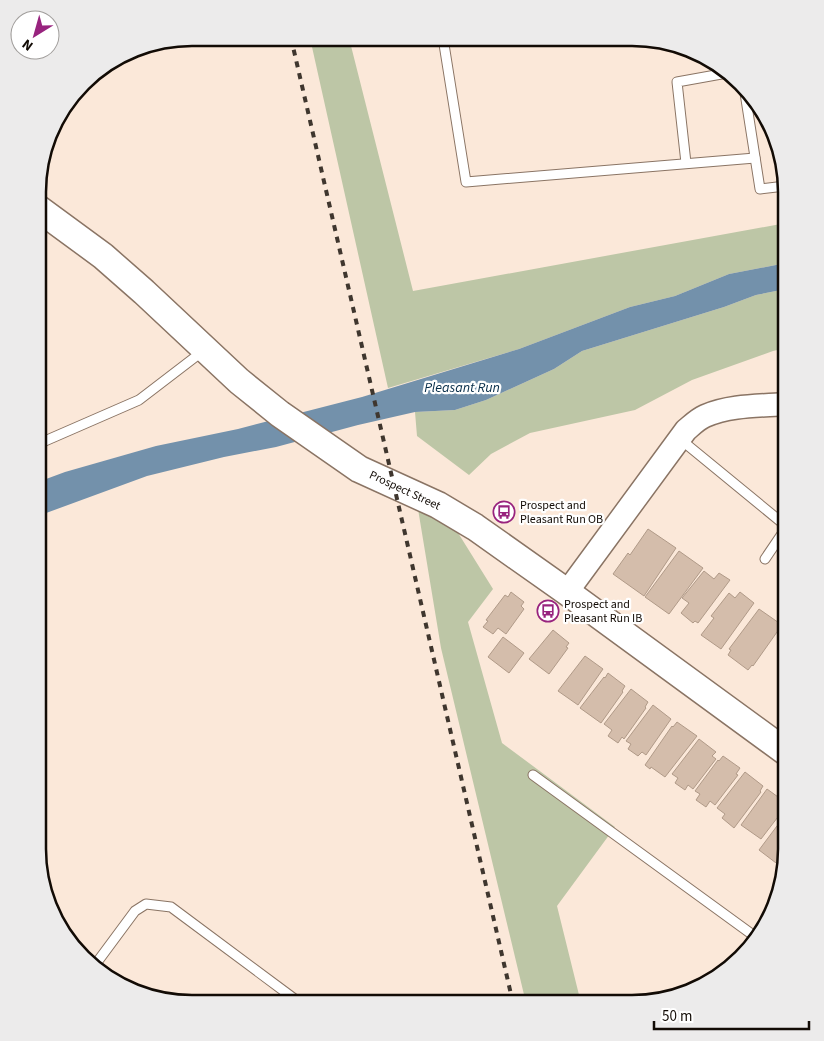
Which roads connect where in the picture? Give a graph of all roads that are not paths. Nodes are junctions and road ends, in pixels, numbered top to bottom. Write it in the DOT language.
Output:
graph roads {
  1 [pos="444,46"];
  2 [pos="718,75"];
  3 [pos="746,101"];
  4 [pos="755,158"];
  5 [pos="686,163"];
  6 [pos="777,187"];
  7 [pos="46,214"];
  8 [pos="206,349"];
  9 [pos="778,405"];
  10 [pos="679,438"];
  11 [pos="46,441"];
  12 [pos="778,520"];
  13 [pos="777,540"];
  14 [pos="765,559"];
  15 [pos="567,592"];
  16 [pos="777,746"];
  17 [pos="534,775"];
  18 [pos="750,933"];
  19 [pos="98,960"];
  20 [pos="288,994"];
  1 -- 5 [label="lane"];
  2 -- 5 [label="lane"];
  3 -- 4 [label="lane"];
  4 -- 5 [label="lane"];
  4 -- 6 [label="lane"];
  7 -- 8 [label="main road, Prospect Street"];
  8 -- 11 [label="lane"];
  8 -- 15 [label="main road, Prospect Street"];
  9 -- 10 [label="street"];
  10 -- 12 [label="lane"];
  10 -- 15 [label="street"];
  13 -- 14 [label="lane"];
  15 -- 16 [label="main road, Prospect Street"];
  17 -- 18 [label="lane"];
  19 -- 20 [label="lane"];
}
